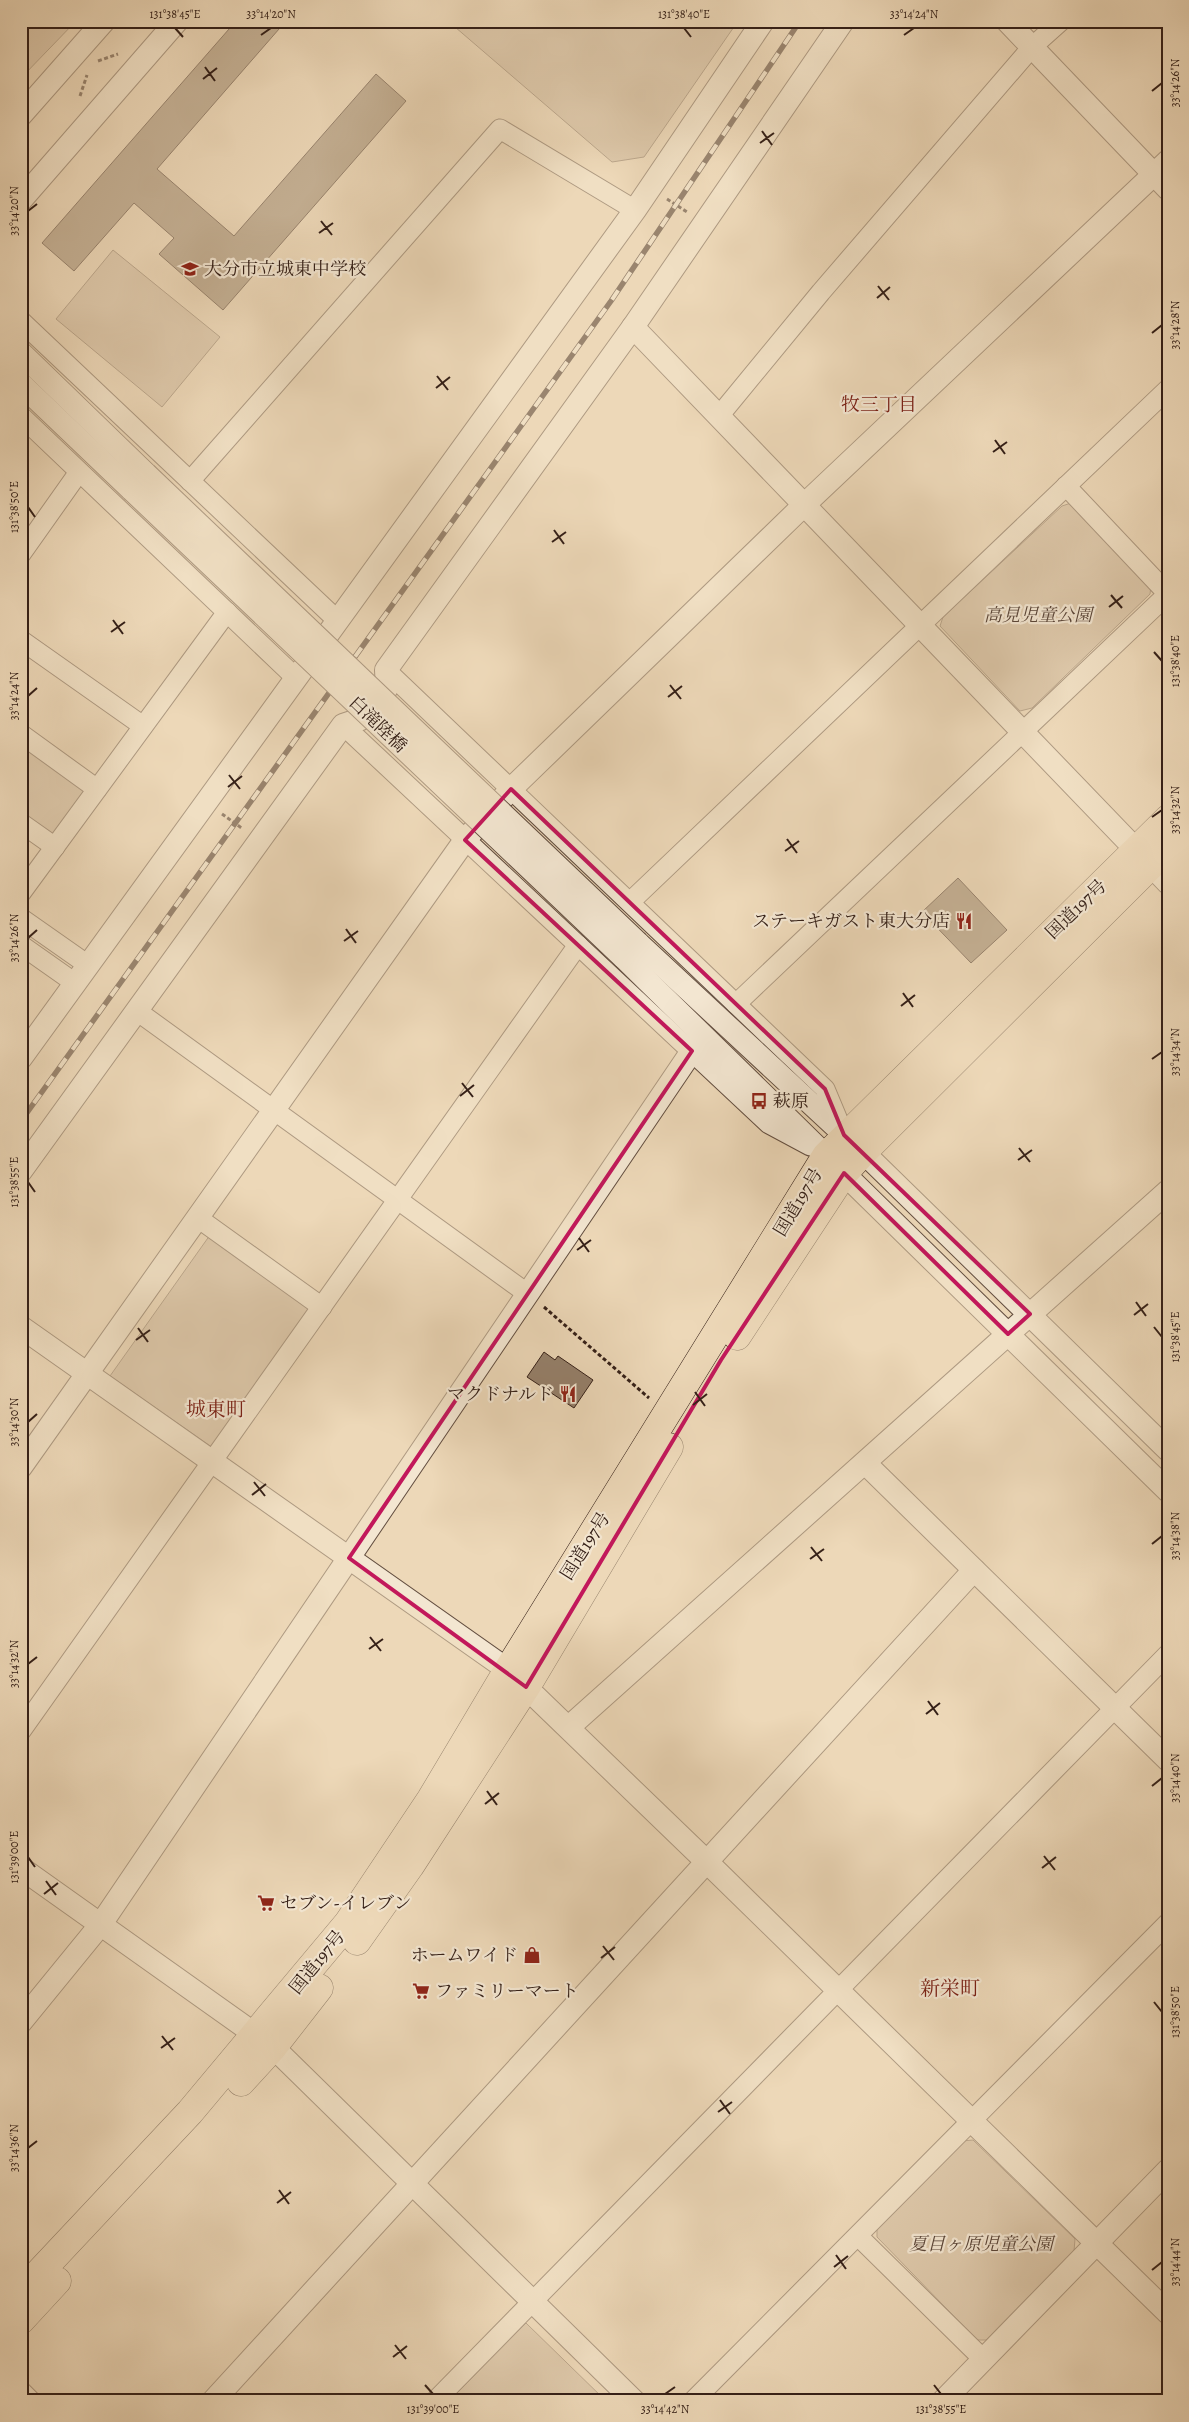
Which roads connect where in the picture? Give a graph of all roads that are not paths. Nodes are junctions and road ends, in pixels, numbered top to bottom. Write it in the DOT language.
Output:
graph roads {
  1 [pos="104,21"];
  2 [pos="177,21"];
  3 [pos="764,21"];
  4 [pos="843,21"];
  5 [pos="1007,21"];
  6 [pos="1061,21"];
  7 [pos="1032,47"];
  8 [pos="21,115"];
  9 [pos="1163,175"];
  10 [pos="21,200"];
  11 [pos="635,210"];
  12 [pos="21,321"];
  13 [pos="633,327"];
  14 [pos="21,353"];
  15 [pos="21,384"];
  16 [pos="1168,389"];
  17 [pos="21,416"];
  18 [pos="719,416"];
  19 [pos="79,472"];
  20 [pos="190,481"];
  21 [pos="139,482"];
  22 [pos="1066,486"];
  23 [pos="804,505"];
  24 [pos="24,544"];
  25 [pos="226,612"];
  26 [pos="337,620"];
  27 [pos="920,625"];
  28 [pos="21,640"];
  29 [pos="386,670"];
  30 [pos="295,677"];
  31 [pos="143,726"];
  32 [pos="343,726"];
  33 [pos="1022,732"];
  34 [pos="21,734"];
  35 [pos="97,789"];
  36 [pos="511,789"];
  37 [pos="1168,819"];
  38 [pos="21,823"];
  39 [pos="465,840"];
  40 [pos="54,847"];
  41 [pos="1155,862"];
  42 [pos="21,893"];
  43 [pos="630,902"];
  44 [pos="21,918"];
  45 [pos="578,945"];
  46 [pos="21,946"];
  47 [pos="631,950"];
  48 [pos="88,965"];
  49 [pos="75,983"];
  50 [pos="736,1004"];
  51 [pos="137,1011"];
  52 [pos="692,1052"];
  53 [pos="21,1058"];
  54 [pos="274,1110"];
  55 [pos="853,1143"];
  56 [pos="835,1164"];
  57 [pos="21,1171"];
  58 [pos="1165,1198"];
  59 [pos="398,1200"];
  60 [pos="198,1218"];
  61 [pos="528,1294"];
  62 [pos="322,1307"];
  63 [pos="1030,1314"];
  64 [pos="21,1327"];
  65 [pos="1008,1334"];
  66 [pos="87,1374"];
  67 [pos="1168,1450"];
  68 [pos="212,1462"];
  69 [pos="865,1462"];
  70 [pos="21,1467"];
  71 [pos="1168,1491"];
  72 [pos="349,1558"];
  73 [pos="974,1570"];
  74 [pos="1168,1654"];
  75 [pos="517,1678"];
  76 [pos="1115,1708"];
  77 [pos="569,1728"];
  78 [pos="21,1731"];
  79 [pos="1168,1760"];
  80 [pos="707,1862"];
  81 [pos="21,1868"];
  82 [pos="100,1924"];
  83 [pos="1168,1924"];
  84 [pos="838,1990"];
  85 [pos="21,2022"];
  86 [pos="265,2041"];
  87 [pos="971,2121"];
  88 [pos="1168,2170"];
  89 [pos="412,2184"];
  90 [pos="858,2236"];
  91 [pos="1096,2243"];
  92 [pos="21,2292"];
  93 [pos="533,2302"];
  94 [pos="1168,2313"];
  95 [pos="21,2320"];
  96 [pos="983,2359"];
  97 [pos="21,2394"];
  98 [pos="29,2401"];
  99 [pos="213,2401"];
  100 [pos="435,2401"];
  101 [pos="634,2401"];
  102 [pos="693,2401"];
  103 [pos="942,2401"];
  1 -- 8 [label="street"];
  2 -- 10 [label="street"];
  3 -- 11 [label="street"];
  4 -- 13 [label="street"];
  5 -- 7 [label="street"];
  6 -- 7 [label="street"];
  7 -- 9 [label="street"];
  7 -- 18 [label="street"];
  9 -- 23 [label="street"];
  11 -- 20 [label="street"];
  11 -- 26 [label="street"];
  12 -- 20 [label="street"];
  13 -- 18 [label="street"];
  13 -- 29 [label="street"];
  14 -- 21 [label="street"];
  15 -- 21 [label="street"];
  16 -- 22 [label="street"];
  17 -- 19 [label="street"];
  18 -- 23 [label="street"];
  19 -- 24 [label="street"];
  19 -- 25 [label="street"];
  20 -- 26 [label="street"];
  21 -- 47 [label="street, 白滝陸橋, bridge"];
  22 -- 27 [label="street"];
  22 -- 33 [label="street"];
  23 -- 27 [label="street"];
  23 -- 36 [label="street"];
  25 -- 30 [label="street"];
  25 -- 31 [label="street"];
  26 -- 30 [label="street"];
  27 -- 33 [label="street"];
  27 -- 43 [label="street"];
  28 -- 31 [label="street"];
  29 -- 32 [label="street"];
  29 -- 36 [label="street"];
  30 -- 48 [label="street"];
  31 -- 35 [label="street"];
  32 -- 39 [label="street"];
  32 -- 51 [label="street"];
  33 -- 41 [label="street"];
  33 -- 50 [label="street"];
  34 -- 35 [label="street"];
  35 -- 40 [label="street"];
  36 -- 39 [label="street"];
  36 -- 43 [label="street"];
  37 -- 41 [label="highway, 国道197号"];
  38 -- 40 [label="street"];
  39 -- 45 [label="street"];
  39 -- 54 [label="street"];
  40 -- 42 [label="street"];
  41 -- 55 [label="highway, 国道197号"];
  43 -- 50 [label="street"];
  44 -- 48 [label="street"];
  45 -- 52 [label="street"];
  45 -- 59 [label="street"];
  46 -- 49 [label="street"];
  47 -- 55 [label="street"];
  47 -- 56 [label="street"];
  48 -- 49 [label="street"];
  49 -- 53 [label="street"];
  50 -- 55 [label="street"];
  51 -- 54 [label="street"];
  51 -- 57 [label="street"];
  52 -- 56 [label="street"];
  52 -- 61 [label="street"];
  54 -- 59 [label="street"];
  54 -- 60 [label="street"];
  55 -- 56 [label="highway, 国道197号"];
  55 -- 63 [label="street"];
  56 -- 65 [label="street"];
  56 -- 75 [label="highway, 国道197号"];
  56 -- 75 [label="highway, 国道197号"];
  58 -- 63 [label="street"];
  59 -- 61 [label="street"];
  59 -- 62 [label="street"];
  60 -- 62 [label="street"];
  60 -- 66 [label="street"];
  61 -- 72 [label="street"];
  62 -- 68 [label="street"];
  63 -- 65 [label="street"];
  63 -- 67 [label="street"];
  64 -- 66 [label="street"];
  65 -- 69 [label="street"];
  65 -- 71 [label="street"];
  66 -- 68 [label="street"];
  66 -- 70 [label="street"];
  68 -- 72 [label="street"];
  68 -- 78 [label="street"];
  69 -- 73 [label="street"];
  69 -- 77 [label="street"];
  72 -- 75 [label="street"];
  72 -- 82 [label="street"];
  73 -- 76 [label="street"];
  73 -- 80 [label="street"];
  74 -- 76 [label="street"];
  75 -- 77 [label="street"];
  75 -- 86 [label="highway, 国道197号"];
  76 -- 79 [label="street"];
  76 -- 84 [label="street"];
  77 -- 80 [label="street"];
  80 -- 84 [label="street"];
  80 -- 89 [label="street"];
  81 -- 82 [label="street"];
  82 -- 85 [label="street"];
  82 -- 86 [label="street"];
  83 -- 87 [label="street"];
  84 -- 87 [label="street"];
  84 -- 93 [label="street"];
  86 -- 89 [label="street"];
  86 -- 92 [label="highway, 国道197号"];
  86 -- 95 [label="highway, 国道197号"];
  87 -- 90 [label="street"];
  87 -- 91 [label="street"];
  88 -- 91 [label="street"];
  89 -- 93 [label="street"];
  89 -- 99 [label="street"];
  90 -- 96 [label="street"];
  90 -- 102 [label="street"];
  91 -- 94 [label="street"];
  91 -- 96 [label="street"];
  93 -- 100 [label="street"];
  93 -- 101 [label="street"];
  96 -- 103 [label="street"];
  97 -- 98 [label="street"];
}
